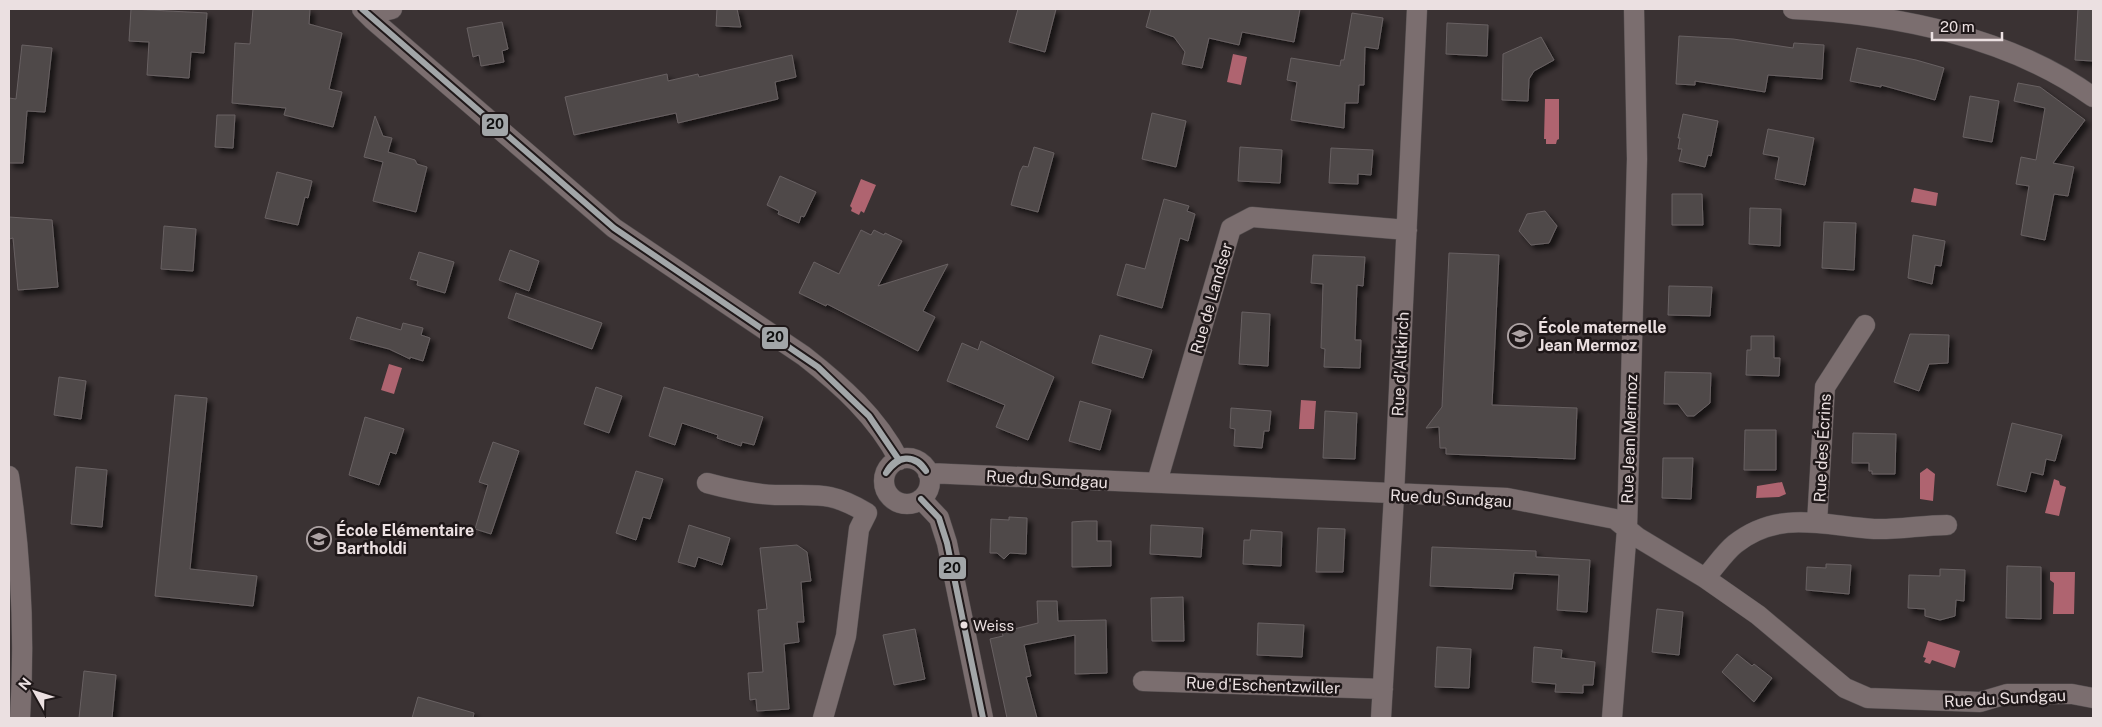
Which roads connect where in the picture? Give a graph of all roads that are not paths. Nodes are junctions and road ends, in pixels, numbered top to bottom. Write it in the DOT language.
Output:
graph roads {
  1 [pos="392,9"];
  2 [pos="1417,9"];
  3 [pos="1634,9"];
  4 [pos="1793,9"];
  5 [pos="368,15"];
  6 [pos="2093,97"];
  7 [pos="1407,230"];
  8 [pos="1865,324"];
  9 [pos="899,460"];
  10 [pos="928,473"];
  11 [pos="9,476"];
  12 [pos="707,482"];
  13 [pos="1157,482"];
  14 [pos="889,495"];
  15 [pos="1394,495"];
  16 [pos="920,499"];
  17 [pos="867,513"];
  18 [pos="1817,523"];
  19 [pos="1947,525"];
  20 [pos="1627,528"];
  21 [pos="1705,578"];
  22 [pos="1143,681"];
  23 [pos="1383,689"];
  24 [pos="2093,698"];
  25 [pos="20,718"];
  26 [pos="823,718"];
  27 [pos="983,718"];
  28 [pos="1381,718"];
  29 [pos="1612,718"];
  1 -- 5 [label="street"];
  2 -- 7 [label="street, Rue d'Altkirch"];
  3 -- 20 [label="street, Rue Jean Mermoz"];
  4 -- 6 [label="street"];
  5 -- 9 [label="street"];
  7 -- 13 [label="street, Rue de Landser"];
  7 -- 15 [label="street, Rue d'Altkirch"];
  8 -- 18 [label="street, Rue des Écrins"];
  9 -- 10 [label="street"];
  9 -- 14 [label="street"];
  10 -- 13 [label="street, Rue du Sundgau"];
  10 -- 16 [label="street"];
  11 -- 25 [label="street"];
  12 -- 17 [label="street"];
  13 -- 15 [label="street, Rue du Sundgau"];
  14 -- 16 [label="street"];
  14 -- 17 [label="street"];
  15 -- 20 [label="street, Rue du Sundgau"];
  15 -- 23 [label="street, Rue d'Altkirch"];
  16 -- 27 [label="street"];
  17 -- 26 [label="street"];
  18 -- 19 [label="street, Rue des Écrins"];
  18 -- 21 [label="street, Rue des Écrins"];
  20 -- 21 [label="street, Rue du Sundgau"];
  20 -- 29 [label="street, Rue Jean Mermoz"];
  21 -- 24 [label="street, Rue du Sundgau"];
  22 -- 23 [label="street, Rue d'Eschentzwiller"];
  23 -- 28 [label="street, Rue d'Altkirch"];
}
